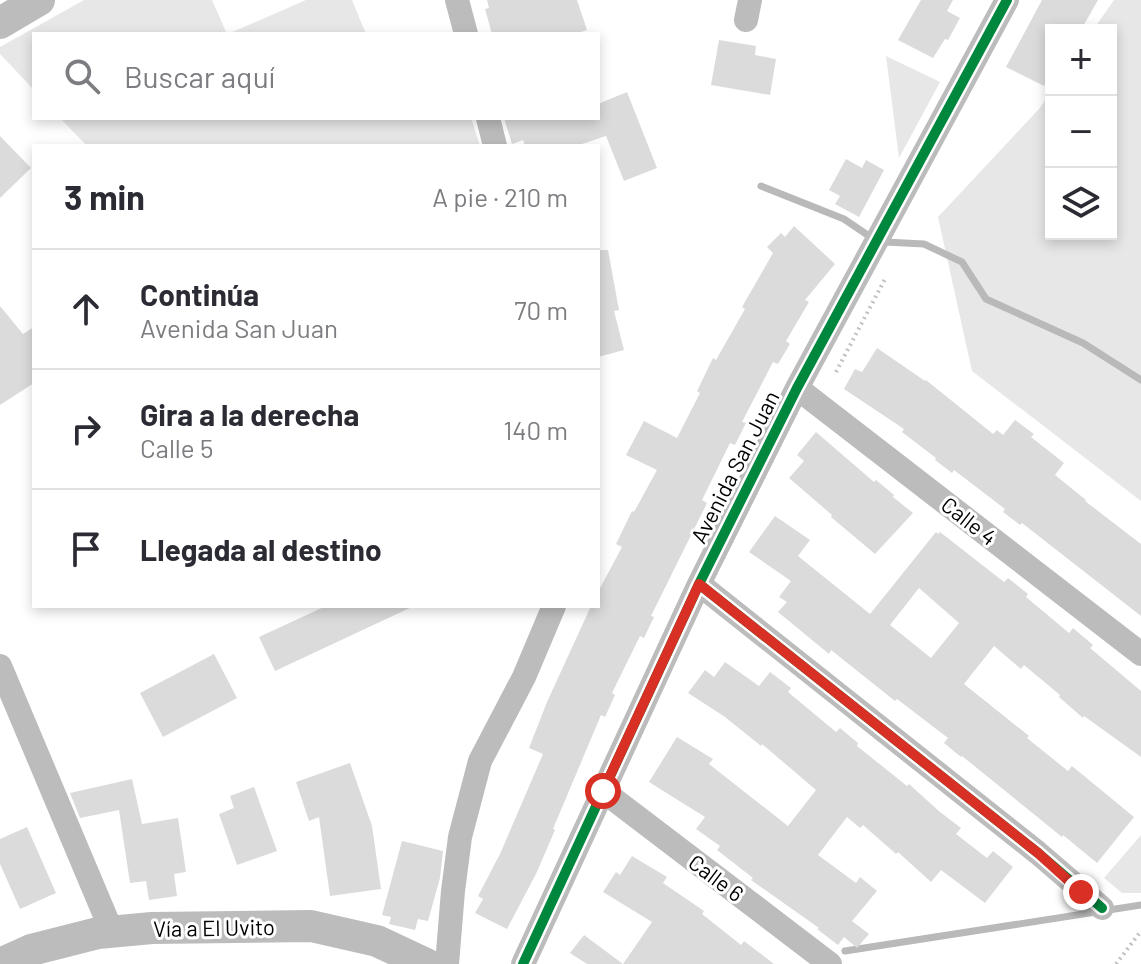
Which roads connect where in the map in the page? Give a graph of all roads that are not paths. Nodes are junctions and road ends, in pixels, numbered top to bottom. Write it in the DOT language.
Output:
graph roads {
  1 [pos="39,0"];
  2 [pos="457,0"];
  3 [pos="1007,0"];
  4 [pos="0,23"];
  5 [pos="465,32"];
  6 [pos="488,120"];
  7 [pos="494,144"];
  8 [pos="797,388"];
  9 [pos="699,584"];
  10 [pos="553,608"];
  11 [pos="1141,654"];
  12 [pos="0,666"];
  13 [pos="603,791"];
  14 [pos="1102,908"];
  15 [pos="112,932"];
  16 [pos="0,964"];
  17 [pos="430,964"];
  18 [pos="523,964"];
  19 [pos="830,964"];
  1 -- 4 [label="street"];
  2 -- 5 [label="street"];
  3 -- 8 [label="street, Avenida San Juan"];
  6 -- 7 [label="street"];
  8 -- 9 [label="street, Avenida San Juan"];
  8 -- 11 [label="street, Calle 4"];
  9 -- 13 [label="street, Avenida San Juan"];
  9 -- 14 [label="street"];
  10 -- 17 [label="street"];
  12 -- 15 [label="street"];
  13 -- 18 [label="street, Avenida San Juan"];
  13 -- 19 [label="street, Calle 6"];
  15 -- 16 [label="street, Vía a El Uvito"];
  15 -- 17 [label="street, Vía a El Uvito"];
}
